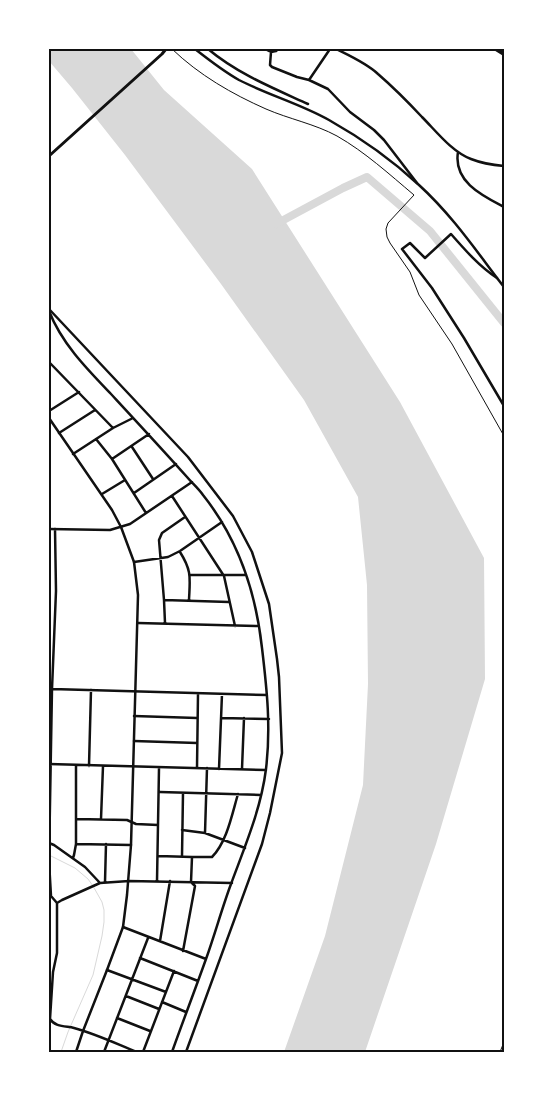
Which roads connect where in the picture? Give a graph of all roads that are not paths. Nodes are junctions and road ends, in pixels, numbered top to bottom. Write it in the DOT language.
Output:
graph roads {
  1 [pos="166,49"];
  2 [pos="196,49"];
  3 [pos="208,49"];
  4 [pos="265,49"];
  5 [pos="278,49"];
  6 [pos="330,49"];
  7 [pos="336,49"];
  8 [pos="496,49"];
  9 [pos="271,52"];
  10 [pos="504,54"];
  11 [pos="309,80"];
  12 [pos="308,104"];
  13 [pos="458,152"];
  14 [pos="49,156"];
  15 [pos="504,166"];
  16 [pos="419,185"];
  17 [pos="504,207"];
  18 [pos="498,278"];
  19 [pos="504,287"];
  20 [pos="49,310"];
  21 [pos="49,362"];
  22 [pos="79,392"];
  23 [pos="504,406"];
  24 [pos="95,410"];
  25 [pos="49,411"];
  26 [pos="49,418"];
  27 [pos="133,418"];
  28 [pos="112,428"];
  29 [pos="59,433"];
  30 [pos="149,434"];
  31 [pos="96,439"];
  32 [pos="132,447"];
  33 [pos="73,454"];
  34 [pos="112,460"];
  35 [pos="176,464"];
  36 [pos="153,479"];
  37 [pos="125,480"];
  38 [pos="192,482"];
  39 [pos="134,493"];
  40 [pos="102,494"];
  41 [pos="172,496"];
  42 [pos="146,513"];
  43 [pos="185,517"];
  44 [pos="222,522"];
  45 [pos="121,527"];
  46 [pos="49,529"];
  47 [pos="55,529"];
  48 [pos="199,538"];
  49 [pos="180,551"];
  50 [pos="160,558"];
  51 [pos="134,562"];
  52 [pos="190,575"];
  53 [pos="246,575"];
  54 [pos="224,576"];
  55 [pos="164,600"];
  56 [pos="189,600"];
  57 [pos="230,602"];
  58 [pos="138,623"];
  59 [pos="165,623"];
  60 [pos="235,626"];
  61 [pos="259,626"];
  62 [pos="52,689"];
  63 [pos="91,690"];
  64 [pos="135,691"];
  65 [pos="198,694"];
  66 [pos="222,694"];
  67 [pos="267,695"];
  68 [pos="134,716"];
  69 [pos="197,718"];
  70 [pos="221,718"];
  71 [pos="244,718"];
  72 [pos="269,719"];
  73 [pos="134,741"];
  74 [pos="197,743"];
  75 [pos="50,764"];
  76 [pos="76,765"];
  77 [pos="89,766"];
  78 [pos="103,766"];
  79 [pos="133,766"];
  80 [pos="159,767"];
  81 [pos="197,768"];
  82 [pos="207,768"];
  83 [pos="219,769"];
  84 [pos="242,770"];
  85 [pos="266,770"];
  86 [pos="160,792"];
  87 [pos="183,793"];
  88 [pos="207,793"];
  89 [pos="238,794"];
  90 [pos="261,795"];
  91 [pos="76,819"];
  92 [pos="101,819"];
  93 [pos="132,822"];
  94 [pos="158,825"];
  95 [pos="182,830"];
  96 [pos="206,833"];
  97 [pos="223,840"];
  98 [pos="49,843"];
  99 [pos="76,844"];
  100 [pos="106,844"];
  101 [pos="131,845"];
  102 [pos="245,848"];
  103 [pos="49,850"];
  104 [pos="158,856"];
  105 [pos="182,856"];
  106 [pos="192,857"];
  107 [pos="73,858"];
  108 [pos="49,861"];
  109 [pos="129,880"];
  110 [pos="157,881"];
  111 [pos="170,881"];
  112 [pos="105,882"];
  113 [pos="191,882"];
  114 [pos="100,883"];
  115 [pos="232,883"];
  116 [pos="49,886"];
  117 [pos="57,903"];
  118 [pos="123,927"];
  119 [pos="148,938"];
  120 [pos="160,942"];
  121 [pos="183,951"];
  122 [pos="140,958"];
  123 [pos="206,959"];
  124 [pos="107,970"];
  125 [pos="174,971"];
  126 [pos="132,978"];
  127 [pos="198,980"];
  128 [pos="166,992"];
  129 [pos="126,996"];
  130 [pos="162,1002"];
  131 [pos="158,1009"];
  132 [pos="186,1012"];
  133 [pos="117,1018"];
  134 [pos="51,1022"];
  135 [pos="49,1025"];
  136 [pos="82,1031"];
  137 [pos="150,1031"];
  138 [pos="108,1041"];
  139 [pos="76,1052"];
  140 [pos="104,1052"];
  141 [pos="137,1052"];
  142 [pos="143,1052"];
  143 [pos="172,1052"];
  144 [pos="186,1052"];
  1 -- 14 [label="main road"];
  2 -- 16 [label="street"];
  3 -- 12 [label="street"];
  4 -- 9 [label="street"];
  5 -- 9 [label="street"];
  6 -- 11 [label="street"];
  7 -- 13 [label="street"];
  8 -- 10 [label="main road"];
  9 -- 11 [label="street"];
  11 -- 16 [label="street"];
  13 -- 15 [label="street"];
  13 -- 17 [label="street"];
  16 -- 18 [label="street"];
  18 -- 19 [label="street"];
  18 -- 23 [label="street"];
  20 -- 27 [label="street"];
  20 -- 144 [label="street"];
  21 -- 22 [label="street"];
  22 -- 24 [label="street"];
  22 -- 25 [label="street"];
  24 -- 28 [label="street"];
  24 -- 29 [label="street"];
  26 -- 29 [label="street"];
  27 -- 28 [label="street"];
  27 -- 30 [label="street"];
  28 -- 31 [label="street"];
  29 -- 33 [label="street"];
  30 -- 32 [label="street"];
  30 -- 35 [label="street"];
  31 -- 33 [label="street"];
  31 -- 34 [label="street"];
  32 -- 34 [label="street"];
  32 -- 36 [label="street"];
  33 -- 40 [label="street"];
  34 -- 37 [label="street"];
  35 -- 36 [label="street"];
  35 -- 38 [label="street"];
  36 -- 39 [label="street"];
  37 -- 39 [label="street"];
  37 -- 40 [label="street"];
  38 -- 41 [label="street"];
  38 -- 44 [label="street"];
  39 -- 42 [label="street"];
  40 -- 45 [label="street"];
  41 -- 42 [label="street"];
  41 -- 43 [label="street"];
  42 -- 45 [label="street"];
  43 -- 48 [label="street"];
  43 -- 50 [label="street"];
  44 -- 48 [label="street"];
  44 -- 53 [label="street"];
  45 -- 47 [label="street"];
  45 -- 51 [label="street"];
  46 -- 47 [label="street"];
  47 -- 62 [label="street"];
  48 -- 49 [label="street"];
  48 -- 54 [label="street"];
  49 -- 50 [label="street"];
  49 -- 52 [label="street"];
  50 -- 51 [label="street"];
  50 -- 55 [label="street"];
  51 -- 58 [label="street"];
  52 -- 54 [label="street"];
  52 -- 56 [label="street"];
  53 -- 54 [label="street"];
  53 -- 61 [label="street"];
  54 -- 57 [label="street"];
  55 -- 56 [label="street"];
  55 -- 59 [label="street"];
  56 -- 57 [label="street"];
  57 -- 60 [label="street"];
  58 -- 59 [label="street"];
  58 -- 64 [label="street"];
  59 -- 60 [label="street"];
  60 -- 61 [label="street"];
  61 -- 67 [label="street"];
  62 -- 63 [label="street"];
  62 -- 75 [label="street"];
  63 -- 64 [label="street"];
  63 -- 77 [label="street"];
  64 -- 65 [label="street"];
  64 -- 68 [label="street"];
  65 -- 66 [label="street"];
  65 -- 69 [label="street"];
  66 -- 67 [label="street"];
  66 -- 70 [label="street"];
  67 -- 72 [label="street"];
  68 -- 69 [label="street"];
  68 -- 73 [label="street"];
  69 -- 74 [label="street"];
  70 -- 71 [label="street"];
  70 -- 83 [label="street"];
  71 -- 72 [label="street"];
  71 -- 84 [label="street"];
  72 -- 85 [label="street"];
  73 -- 74 [label="street"];
  73 -- 79 [label="street"];
  74 -- 81 [label="street"];
  75 -- 76 [label="street"];
  75 -- 98 [label="street"];
  76 -- 77 [label="street"];
  76 -- 91 [label="street"];
  77 -- 78 [label="street"];
  78 -- 79 [label="street"];
  78 -- 92 [label="street"];
  79 -- 80 [label="street"];
  79 -- 93 [label="street"];
  80 -- 81 [label="street"];
  80 -- 86 [label="street"];
  81 -- 82 [label="street"];
  82 -- 83 [label="street"];
  82 -- 88 [label="street"];
  83 -- 84 [label="street"];
  84 -- 85 [label="street"];
  85 -- 90 [label="street"];
  86 -- 87 [label="street"];
  86 -- 94 [label="street"];
  87 -- 88 [label="street"];
  87 -- 95 [label="street"];
  88 -- 89 [label="street"];
  88 -- 96 [label="street"];
  89 -- 90 [label="street"];
  89 -- 97 [label="street"];
  90 -- 102 [label="street"];
  91 -- 92 [label="street"];
  91 -- 99 [label="street"];
  92 -- 93 [label="street"];
  93 -- 94 [label="street"];
  93 -- 101 [label="street"];
  94 -- 104 [label="street"];
  95 -- 96 [label="street"];
  95 -- 105 [label="street"];
  96 -- 97 [label="street"];
  97 -- 102 [label="street"];
  97 -- 106 [label="street"];
  98 -- 103 [label="street"];
  98 -- 107 [label="street"];
  99 -- 100 [label="street"];
  99 -- 107 [label="street"];
  100 -- 101 [label="street"];
  100 -- 112 [label="street"];
  101 -- 109 [label="street"];
  102 -- 115 [label="street"];
  103 -- 108 [label="street"];
  104 -- 105 [label="street"];
  104 -- 110 [label="street"];
  105 -- 106 [label="street"];
  106 -- 113 [label="street"];
  107 -- 114 [label="street"];
  108 -- 116 [label="street"];
  109 -- 110 [label="street"];
  109 -- 112 [label="street"];
  109 -- 118 [label="street"];
  110 -- 111 [label="street"];
  111 -- 113 [label="street"];
  111 -- 120 [label="street"];
  112 -- 114 [label="street"];
  113 -- 115 [label="street"];
  113 -- 121 [label="street"];
  114 -- 117 [label="street"];
  115 -- 123 [label="street"];
  116 -- 117 [label="street"];
  117 -- 134 [label="street"];
  118 -- 119 [label="street"];
  118 -- 124 [label="street"];
  119 -- 120 [label="street"];
  119 -- 122 [label="street"];
  120 -- 121 [label="street"];
  121 -- 123 [label="street"];
  122 -- 125 [label="street"];
  122 -- 126 [label="street"];
  123 -- 127 [label="street"];
  124 -- 126 [label="street"];
  124 -- 136 [label="street"];
  125 -- 127 [label="street"];
  125 -- 128 [label="street"];
  126 -- 128 [label="street"];
  126 -- 129 [label="street"];
  127 -- 132 [label="street"];
  128 -- 130 [label="street"];
  129 -- 131 [label="street"];
  129 -- 133 [label="street"];
  130 -- 131 [label="street"];
  130 -- 132 [label="street"];
  131 -- 137 [label="street"];
  132 -- 143 [label="street"];
  133 -- 137 [label="street"];
  133 -- 138 [label="street"];
  134 -- 135 [label="street"];
  134 -- 136 [label="street"];
  136 -- 138 [label="street"];
  136 -- 139 [label="street"];
  137 -- 142 [label="street"];
  138 -- 140 [label="street"];
  138 -- 141 [label="street"];
}
